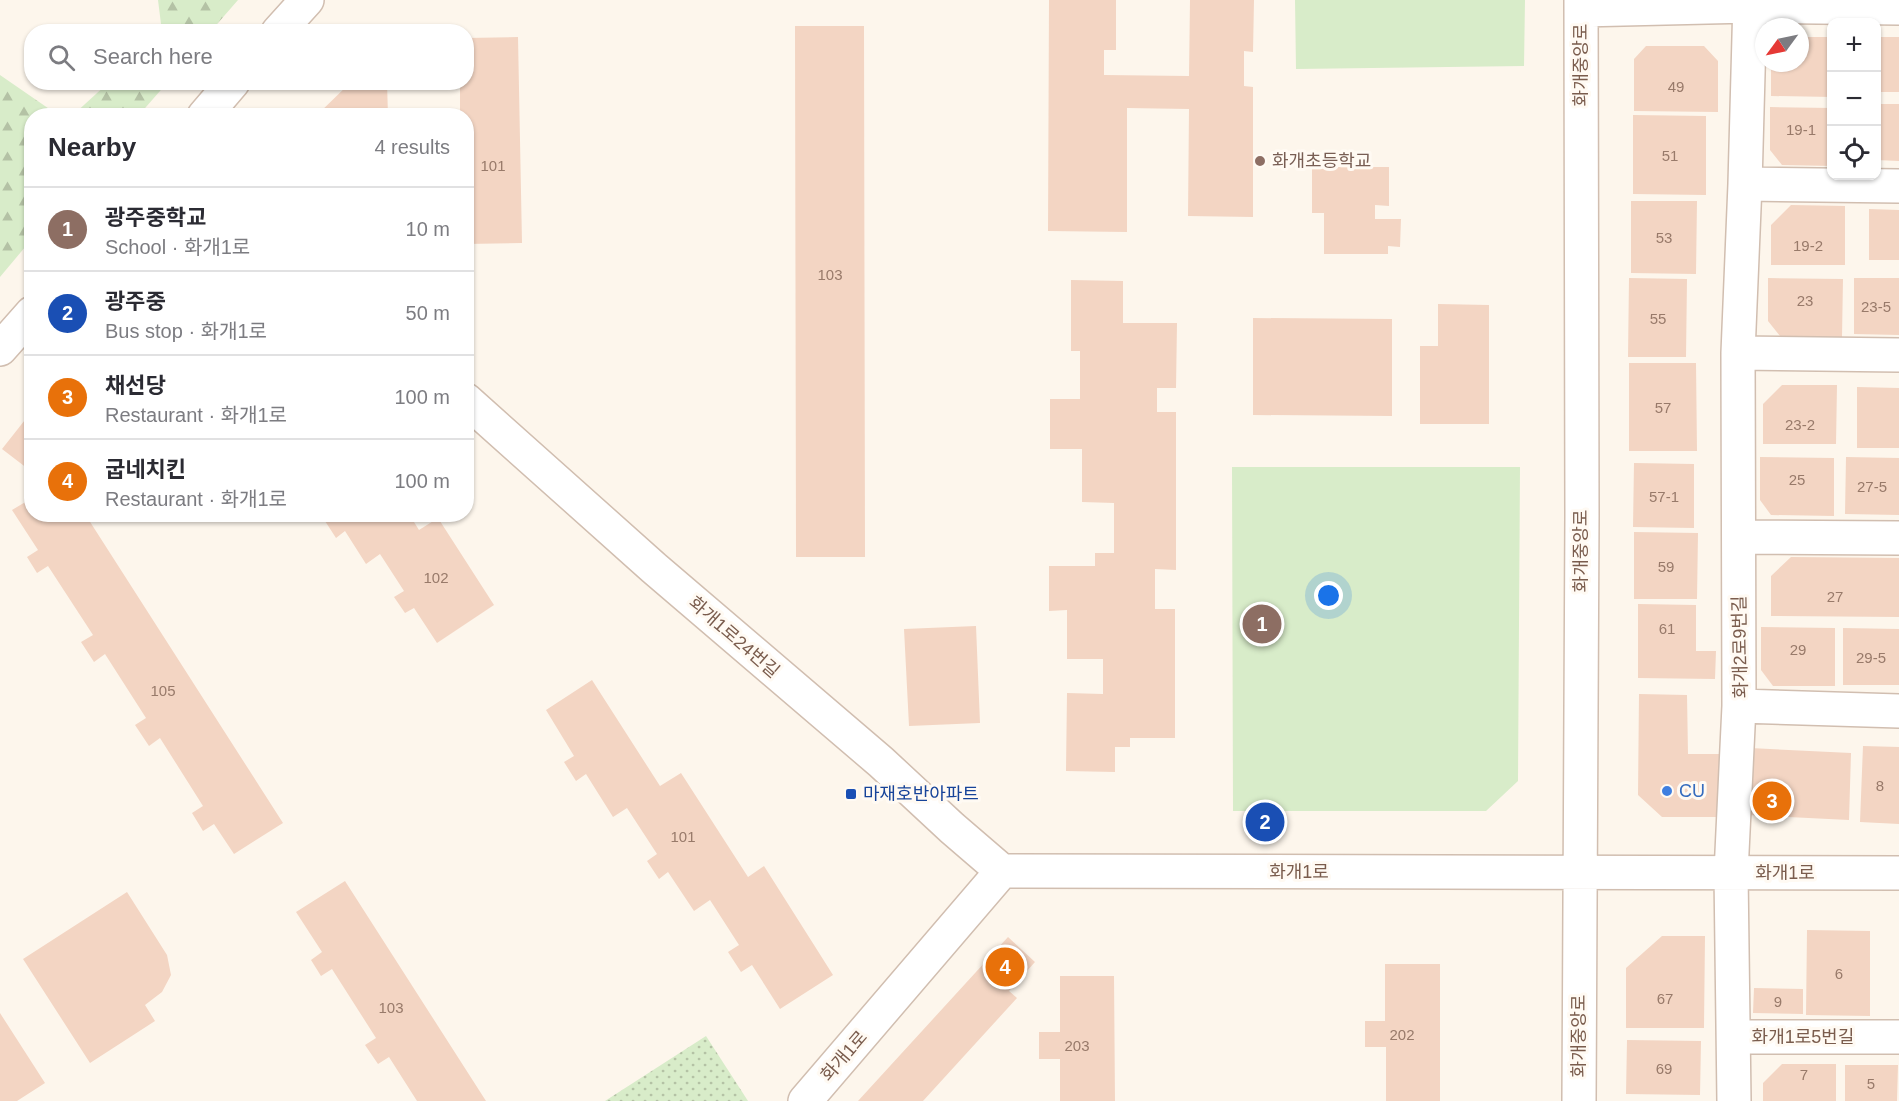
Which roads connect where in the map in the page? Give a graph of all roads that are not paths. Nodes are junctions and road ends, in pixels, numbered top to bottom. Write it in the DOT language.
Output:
graph roads {
  1 [pos="307,0"];
  2 [pos="1750,3"];
  3 [pos="1581,5"];
  4 [pos="1899,9"];
  5 [pos="285,24"];
  6 [pos="226,90"];
  7 [pos="211,108"];
  8 [pos="1745,184"];
  9 [pos="1899,186"];
  10 [pos="24,322"];
  11 [pos="0,349"];
  12 [pos="1738,353"];
  13 [pos="1899,355"];
  14 [pos="474,407"];
  15 [pos="1739,537"];
  16 [pos="1899,538"];
  17 [pos="1738,706"];
  18 [pos="1899,711"];
  19 [pos="1002,871"];
  20 [pos="1579,872"];
  21 [pos="1731,873"];
  22 [pos="1899,873"];
  23 [pos="1734,1037"];
  24 [pos="1899,1037"];
  25 [pos="805,1101"];
  26 [pos="1579,1101"];
  27 [pos="1734,1101"];
  1 -- 5 [label="street"];
  2 -- 3 [label="street"];
  2 -- 4 [label="street"];
  2 -- 8 [label="street, 화개2로9번길"];
  3 -- 20 [label="street, 화개중앙로"];
  6 -- 7 [label="street"];
  8 -- 9 [label="street"];
  8 -- 12 [label="street, 화개2로9번길"];
  10 -- 11 [label="street"];
  12 -- 13 [label="street"];
  12 -- 15 [label="street, 화개2로9번길"];
  14 -- 19 [label="street, 화개1로24번길"];
  15 -- 16 [label="street"];
  15 -- 17 [label="street, 화개2로9번길"];
  17 -- 18 [label="street, 화개2로9번길"];
  17 -- 21 [label="street"];
  19 -- 20 [label="street, 화개1로"];
  19 -- 25 [label="street, 화개1로"];
  20 -- 21 [label="street, 화개1로"];
  20 -- 26 [label="street, 화개중앙로"];
  21 -- 22 [label="street, 화개1로"];
  21 -- 23 [label="street"];
  23 -- 24 [label="street, 화개1로5번길"];
  23 -- 27 [label="street, 화개1로5번길"];
}
